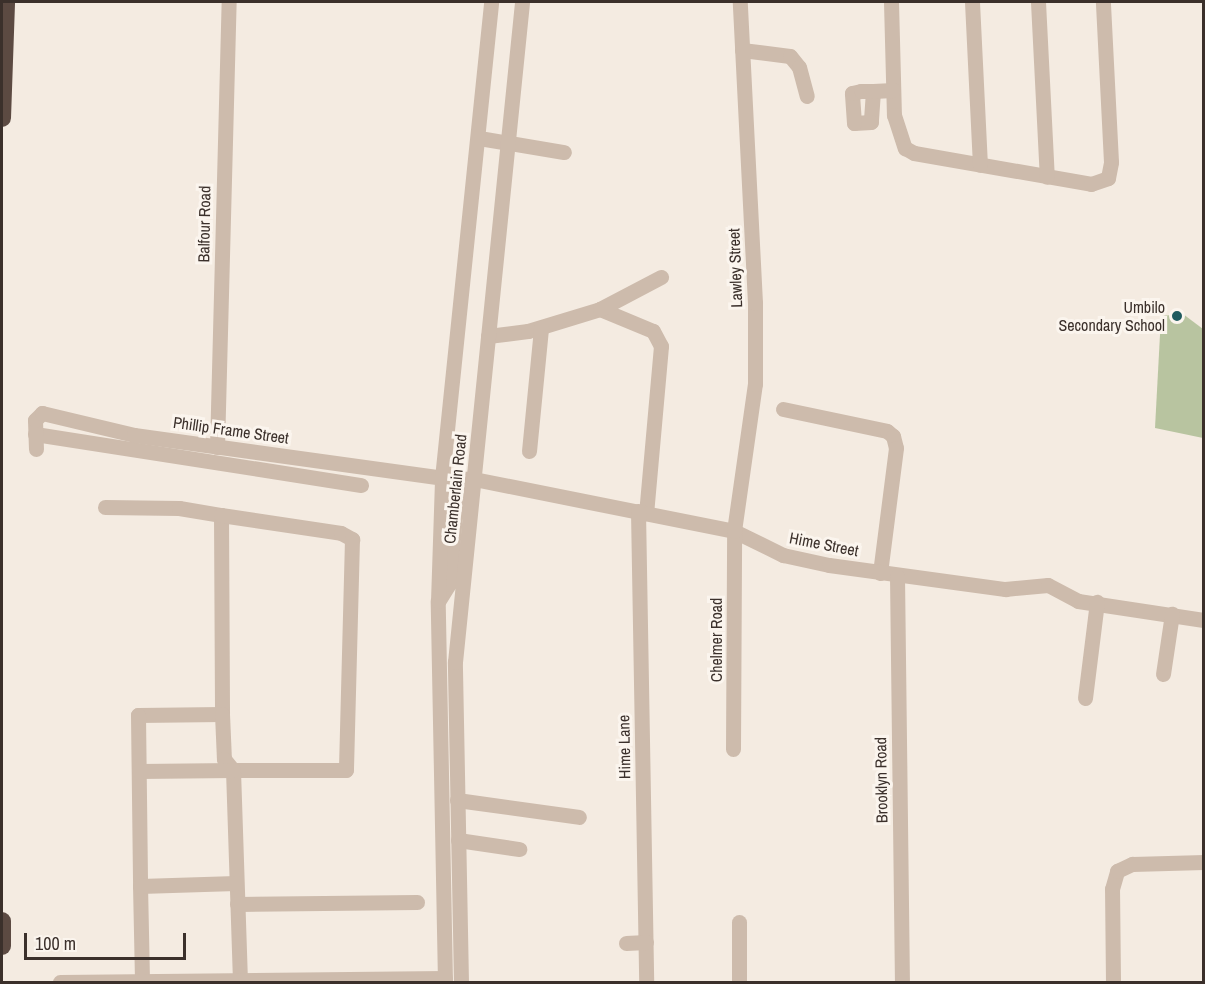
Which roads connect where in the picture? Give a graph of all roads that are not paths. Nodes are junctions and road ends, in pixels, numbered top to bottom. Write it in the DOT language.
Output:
graph roads {
  1 [pos="6,2"];
  2 [pos="228,2"];
  3 [pos="491,2"];
  4 [pos="522,2"];
  5 [pos="740,2"];
  6 [pos="891,2"];
  7 [pos="972,2"];
  8 [pos="1038,2"];
  9 [pos="1103,2"];
  10 [pos="742,50"];
  11 [pos="893,90"];
  12 [pos="873,91"];
  13 [pos="807,96"];
  14 [pos="2,118"];
  15 [pos="479,138"];
  16 [pos="508,141"];
  17 [pos="564,152"];
  18 [pos="980,165"];
  19 [pos="1047,177"];
  20 [pos="475,185"];
  21 [pos="502,189"];
  22 [pos="661,277"];
  23 [pos="600,309"];
  24 [pos="461,322"];
  25 [pos="541,328"];
  26 [pos="489,330"];
  27 [pos="783,409"];
  28 [pos="217,447"];
  29 [pos="529,451"];
  30 [pos="442,478"];
  31 [pos="474,479"];
  32 [pos="361,485"];
  33 [pos="105,507"];
  34 [pos="642,512"];
  35 [pos="221,515"];
  36 [pos="734,531"];
  37 [pos="880,573"];
  38 [pos="897,576"];
  39 [pos="438,601"];
  40 [pos="1096,602"];
  41 [pos="1172,614"];
  42 [pos="1203,620"];
  43 [pos="458,626"];
  44 [pos="438,627"];
  45 [pos="1163,674"];
  46 [pos="1085,698"];
  47 [pos="222,714"];
  48 [pos="733,749"];
  49 [pos="233,770"];
  50 [pos="139,771"];
  51 [pos="457,800"];
  52 [pos="579,817"];
  53 [pos="458,840"];
  54 [pos="519,849"];
  55 [pos="1203,862"];
  56 [pos="236,883"];
  57 [pos="140,886"];
  58 [pos="417,902"];
  59 [pos="237,904"];
  60 [pos="2,921"];
  61 [pos="739,922"];
  62 [pos="646,942"];
  63 [pos="626,943"];
  64 [pos="2,946"];
  65 [pos="240,979"];
  66 [pos="142,980"];
  67 [pos="445,980"];
  68 [pos="60,982"];
  69 [pos="461,982"];
  70 [pos="646,982"];
  71 [pos="739,982"];
  72 [pos="902,982"];
  73 [pos="1113,982"];
  1 -- 14 [label="highway"];
  2 -- 28 [label="street, Balfour Road"];
  3 -- 15 [label="street, Chamberlain Road"];
  4 -- 16 [label="street, Chamberlain Road"];
  5 -- 10 [label="street, Lawley Street"];
  6 -- 11 [label="street"];
  7 -- 18 [label="street"];
  8 -- 19 [label="street"];
  9 -- 19 [label="street"];
  10 -- 13 [label="street"];
  10 -- 36 [label="street, Lawley Street"];
  11 -- 12 [label="street"];
  11 -- 18 [label="street"];
  15 -- 16 [label="street"];
  15 -- 20 [label="street, Chamberlain Road"];
  16 -- 17 [label="street"];
  16 -- 21 [label="street, Chamberlain Road"];
  18 -- 19 [label="street"];
  20 -- 21 [label="street"];
  20 -- 24 [label="street, Chamberlain Road"];
  21 -- 26 [label="street, Chamberlain Road"];
  22 -- 23 [label="street"];
  23 -- 25 [label="street"];
  23 -- 34 [label="street, Hime Lane"];
  24 -- 26 [label="street"];
  24 -- 30 [label="street, Chamberlain Road"];
  25 -- 26 [label="street"];
  25 -- 29 [label="street"];
  26 -- 31 [label="street, Chamberlain Road"];
  27 -- 37 [label="street"];
  28 -- 30 [label="street, Phillip Frame Street"];
  28 -- 32 [label="street, Phillip Frame Street"];
  30 -- 31 [label="street, Hime Street"];
  30 -- 39 [label="street, Chamberlain Road"];
  31 -- 34 [label="street, Hime Street"];
  31 -- 39 [label="street"];
  31 -- 43 [label="street, Chamberlain Road"];
  33 -- 35 [label="street"];
  34 -- 36 [label="street, Hime Street"];
  34 -- 62 [label="street, Hime Lane"];
  35 -- 47 [label="street"];
  35 -- 49 [label="street"];
  36 -- 37 [label="street, Hime Street"];
  36 -- 48 [label="street, Chelmer Road"];
  37 -- 38 [label="street, Hime Street"];
  38 -- 40 [label="street, Hime Street"];
  38 -- 72 [label="street, Brooklyn Road"];
  39 -- 44 [label="street, Chamberlain Road"];
  40 -- 41 [label="street, Hime Street"];
  40 -- 46 [label="street"];
  41 -- 42 [label="street, Hime Street"];
  41 -- 45 [label="street"];
  43 -- 44 [label="street"];
  43 -- 51 [label="street, Chamberlain Road"];
  44 -- 67 [label="street, Chamberlain Road"];
  47 -- 49 [label="street"];
  47 -- 50 [label="street"];
  49 -- 50 [label="street"];
  49 -- 56 [label="street"];
  50 -- 57 [label="street"];
  51 -- 52 [label="street"];
  51 -- 53 [label="street, Chamberlain Road"];
  53 -- 54 [label="street"];
  53 -- 69 [label="street, Chamberlain Road"];
  55 -- 73 [label="street"];
  56 -- 57 [label="street"];
  56 -- 59 [label="street"];
  57 -- 66 [label="street"];
  58 -- 59 [label="street"];
  59 -- 65 [label="street"];
  60 -- 64 [label="highway"];
  61 -- 71 [label="street"];
  62 -- 63 [label="street"];
  62 -- 70 [label="street, Hime Lane"];
  65 -- 66 [label="street"];
  65 -- 67 [label="street"];
  66 -- 68 [label="street"];
}
